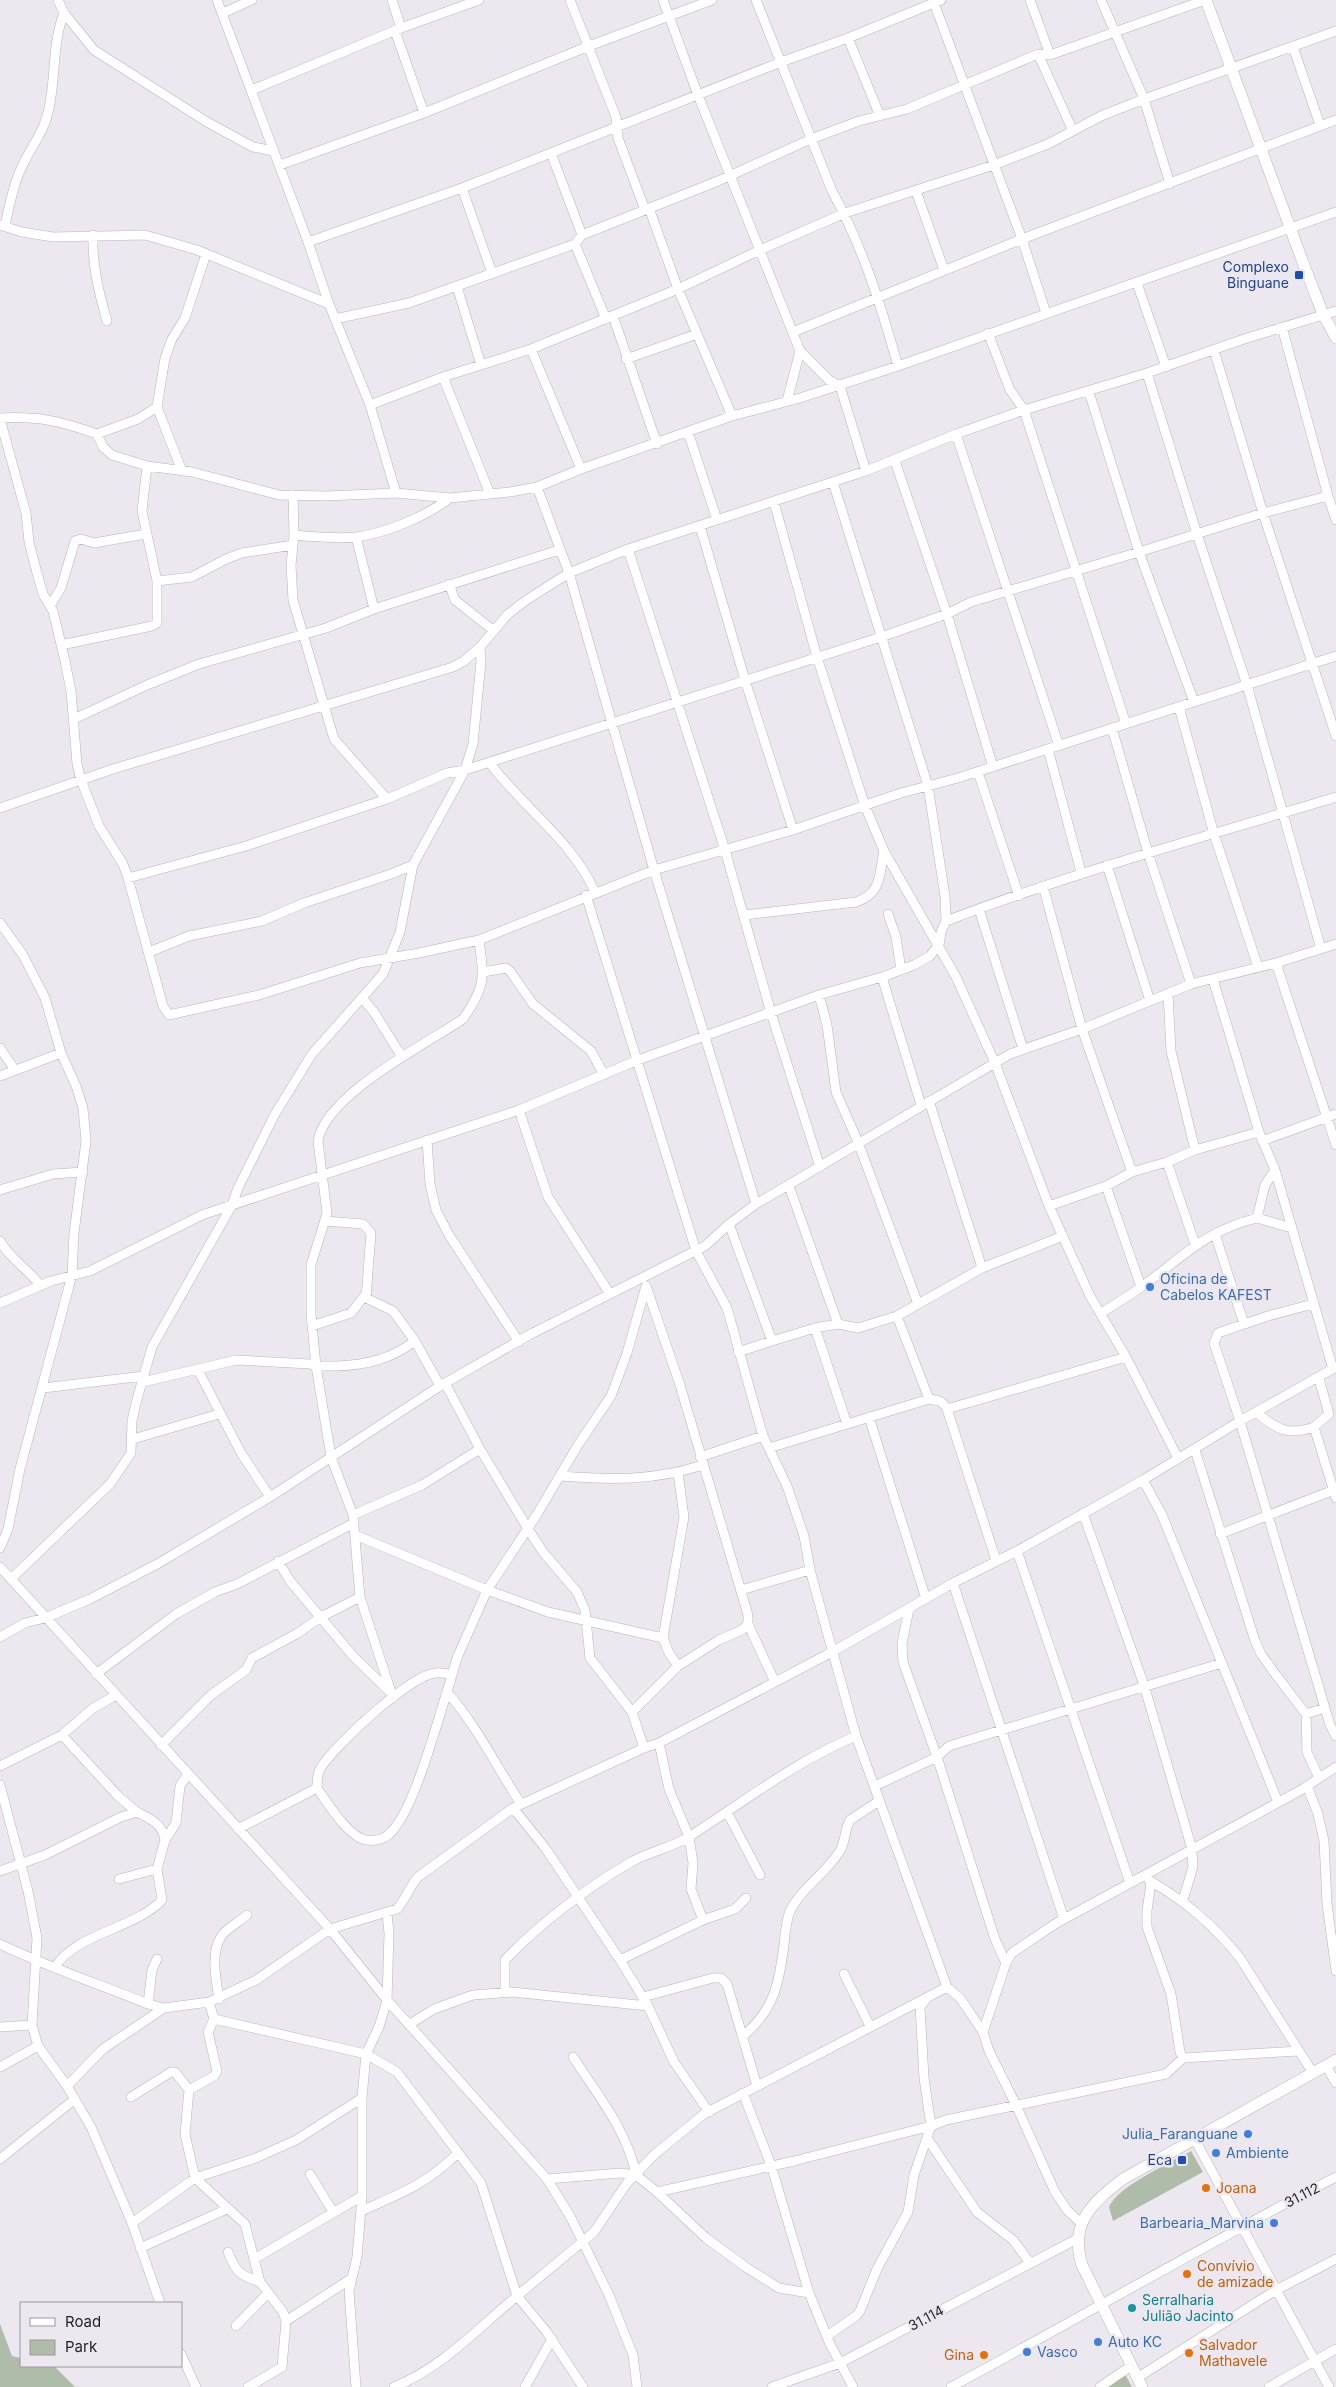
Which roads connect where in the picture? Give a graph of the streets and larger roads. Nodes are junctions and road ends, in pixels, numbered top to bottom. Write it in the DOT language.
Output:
graph roads {
  1 [pos="58,0"];
  2 [pos="217,0"];
  3 [pos="252,0"];
  4 [pos="392,0"];
  5 [pos="479,0"];
  6 [pos="570,0"];
  7 [pos="663,0"];
  8 [pos="712,0"];
  9 [pos="756,0"];
  10 [pos="1030,0"];
  11 [pos="1101,0"];
  12 [pos="1205,0"];
  13 [pos="937,2"];
  14 [pos="64,13"];
  15 [pos="223,13"];
  16 [pos="669,18"];
  17 [pos="398,30"];
  18 [pos="1115,30"];
  19 [pos="1336,31"];
  20 [pos="848,38"];
  21 [pos="588,46"];
  22 [pos="1293,47"];
  23 [pos="1038,54"];
  24 [pos="1050,56"];
  25 [pos="781,62"];
  26 [pos="1231,69"];
  27 [pos="964,86"];
  28 [pos="252,90"];
  29 [pos="698,95"];
  30 [pos="1144,99"];
  31 [pos="424,113"];
  32 [pos="880,116"];
  33 [pos="1336,120"];
  34 [pos="1320,125"];
  35 [pos="618,128"];
  36 [pos="1073,131"];
  37 [pos="812,139"];
  38 [pos="1259,147"];
  39 [pos="274,151"];
  40 [pos="551,153"];
  41 [pos="280,165"];
  42 [pos="994,165"];
  43 [pos="730,175"];
  44 [pos="1170,184"];
  45 [pos="462,188"];
  46 [pos="916,191"];
  47 [pos="647,209"];
  48 [pos="1336,212"];
  49 [pos="844,214"];
  50 [pos="2,226"];
  51 [pos="1290,228"];
  52 [pos="93,235"];
  53 [pos="582,235"];
  54 [pos="1022,238"];
  55 [pos="308,242"];
  56 [pos="575,244"];
  57 [pos="760,250"];
  58 [pos="206,254"];
  59 [pos="944,270"];
  60 [pos="492,273"];
  61 [pos="1137,283"];
  62 [pos="457,287"];
  63 [pos="678,289"];
  64 [pos="878,296"];
  65 [pos="329,304"];
  66 [pos="1336,311"];
  67 [pos="1046,313"];
  68 [pos="1323,314"];
  69 [pos="609,317"];
  70 [pos="335,319"];
  71 [pos="107,321"];
  72 [pos="1282,327"];
  73 [pos="793,332"];
  74 [pos="988,333"];
  75 [pos="697,334"];
  76 [pos="1336,338"];
  77 [pos="531,349"];
  78 [pos="1214,350"];
  79 [pos="800,351"];
  80 [pos="626,359"];
  81 [pos="481,365"];
  82 [pos="898,366"];
  83 [pos="1166,367"];
  84 [pos="1147,373"];
  85 [pos="443,377"];
  86 [pos="840,386"];
  87 [pos="1089,392"];
  88 [pos="787,401"];
  89 [pos="370,405"];
  90 [pos="157,407"];
  91 [pos="1024,410"];
  92 [pos="732,416"];
  93 [pos="0,418"];
  94 [pos="688,432"];
  95 [pos="97,434"];
  96 [pos="956,434"];
  97 [pos="657,444"];
  98 [pos="895,461"];
  99 [pos="147,466"];
  100 [pos="581,469"];
  101 [pos="182,471"];
  102 [pos="866,471"];
  103 [pos="833,482"];
  104 [pos="538,487"];
  105 [pos="396,493"];
  106 [pos="490,494"];
  107 [pos="293,495"];
  108 [pos="1328,496"];
  109 [pos="450,498"];
  110 [pos="774,502"];
  111 [pos="1263,513"];
  112 [pos="717,520"];
  113 [pos="1336,520"];
  114 [pos="700,526"];
  115 [pos="146,534"];
  116 [pos="1197,534"];
  117 [pos="294,535"];
  118 [pos="356,537"];
  119 [pos="293,546"];
  120 [pos="628,548"];
  121 [pos="559,550"];
  122 [pos="1139,552"];
  123 [pos="1075,572"];
  124 [pos="569,573"];
  125 [pos="157,581"];
  126 [pos="449,584"];
  127 [pos="1008,590"];
  128 [pos="50,606"];
  129 [pos="374,609"];
  130 [pos="947,614"];
  131 [pos="494,631"];
  132 [pos="304,635"];
  133 [pos="881,636"];
  134 [pos="61,645"];
  135 [pos="480,647"];
  136 [pos="1336,656"];
  137 [pos="817,657"];
  138 [pos="1312,664"];
  139 [pos="745,680"];
  140 [pos="1247,685"];
  141 [pos="679,702"];
  142 [pos="1194,702"];
  143 [pos="326,706"];
  144 [pos="1179,707"];
  145 [pos="74,719"];
  146 [pos="612,722"];
  147 [pos="1126,724"];
  148 [pos="1112,728"];
  149 [pos="1336,736"];
  150 [pos="1058,746"];
  151 [pos="1048,749"];
  152 [pos="489,762"];
  153 [pos="993,767"];
  154 [pos="464,770"];
  155 [pos="978,772"];
  156 [pos="81,780"];
  157 [pos="928,786"];
  158 [pos="1336,797"];
  159 [pos="386,799"];
  160 [pos="865,806"];
  161 [pos="0,808"];
  162 [pos="1284,813"];
  163 [pos="793,830"];
  164 [pos="1214,834"];
  165 [pos="725,850"];
  166 [pos="884,851"];
  167 [pos="1148,853"];
  168 [pos="413,865"];
  169 [pos="1106,865"];
  170 [pos="654,870"];
  171 [pos="1081,872"];
  172 [pos="128,878"];
  173 [pos="1043,886"];
  174 [pos="591,894"];
  175 [pos="1019,896"];
  176 [pos="979,909"];
  177 [pos="888,914"];
  178 [pos="744,915"];
  179 [pos="946,921"];
  180 [pos="0,923"];
  181 [pos="479,940"];
  182 [pos="1336,944"];
  183 [pos="939,945"];
  184 [pos="1321,949"];
  185 [pos="149,952"];
  186 [pos="390,958"];
  187 [pos="1276,963"];
  188 [pos="1258,967"];
  189 [pos="901,970"];
  190 [pos="484,972"];
  191 [pos="882,978"];
  192 [pos="1213,980"];
  193 [pos="1191,984"];
  194 [pos="1168,993"];
  195 [pos="819,995"];
  196 [pos="362,999"];
  197 [pos="1150,1001"];
  198 [pos="771,1013"];
  199 [pos="1082,1029"];
  200 [pos="705,1037"];
  201 [pos="0,1048"];
  202 [pos="1023,1050"];
  203 [pos="61,1053"];
  204 [pos="402,1057"];
  205 [pos="638,1060"];
  206 [pos="995,1063"];
  207 [pos="16,1070"];
  208 [pos="604,1075"];
  209 [pos="0,1076"];
  210 [pos="925,1103"];
  211 [pos="519,1110"];
  212 [pos="1332,1115"];
  213 [pos="1261,1137"];
  214 [pos="427,1140"];
  215 [pos="858,1142"];
  216 [pos="1336,1145"];
  217 [pos="1195,1150"];
  218 [pos="1167,1162"];
  219 [pos="820,1166"];
  220 [pos="1275,1170"];
  221 [pos="83,1172"];
  222 [pos="1132,1172"];
  223 [pos="322,1176"];
  224 [pos="789,1186"];
  225 [pos="1106,1186"];
  226 [pos="0,1190"];
  227 [pos="756,1204"];
  228 [pos="232,1205"];
  229 [pos="1049,1206"];
  230 [pos="1257,1218"];
  231 [pos="325,1221"];
  232 [pos="729,1224"];
  233 [pos="1292,1228"];
  234 [pos="1215,1234"];
  235 [pos="1063,1236"];
  236 [pos="0,1241"];
  237 [pos="1195,1244"];
  238 [pos="696,1251"];
  239 [pos="982,1268"];
  240 [pos="72,1275"];
  241 [pos="646,1282"];
  242 [pos="41,1286"];
  243 [pos="1141,1287"];
  244 [pos="610,1294"];
  245 [pos="365,1295"];
  246 [pos="0,1303"];
  247 [pos="918,1304"];
  248 [pos="1314,1304"];
  249 [pos="1101,1313"];
  250 [pos="897,1316"];
  251 [pos="838,1324"];
  252 [pos="1244,1324"];
  253 [pos="312,1326"];
  254 [pos="815,1328"];
  255 [pos="415,1341"];
  256 [pos="772,1341"];
  257 [pos="519,1342"];
  258 [pos="738,1352"];
  259 [pos="1126,1357"];
  260 [pos="316,1366"];
  261 [pos="1334,1368"];
  262 [pos="198,1370"];
  263 [pos="1318,1378"];
  264 [pos="143,1379"];
  265 [pos="442,1385"];
  266 [pos="42,1388"];
  267 [pos="929,1399"];
  268 [pos="947,1409"];
  269 [pos="1256,1412"];
  270 [pos="219,1414"];
  271 [pos="869,1418"];
  272 [pos="1240,1421"];
  273 [pos="847,1424"];
  274 [pos="1314,1427"];
  275 [pos="763,1436"];
  276 [pos="133,1439"];
  277 [pos="769,1448"];
  278 [pos="480,1449"];
  279 [pos="1195,1450"];
  280 [pos="331,1456"];
  281 [pos="1178,1458"];
  282 [pos="702,1461"];
  283 [pos="678,1473"];
  284 [pos="560,1476"];
  285 [pos="1142,1480"];
  286 [pos="1335,1494"];
  287 [pos="270,1497"];
  288 [pos="1083,1513"];
  289 [pos="1268,1514"];
  290 [pos="354,1519"];
  291 [pos="528,1529"];
  292 [pos="1220,1534"];
  293 [pos="355,1535"];
  294 [pos="0,1548"];
  295 [pos="1017,1551"];
  296 [pos="996,1560"];
  297 [pos="278,1561"];
  298 [pos="0,1567"];
  299 [pos="810,1570"];
  300 [pos="12,1578"];
  301 [pos="953,1583"];
  302 [pos="487,1590"];
  303 [pos="741,1590"];
  304 [pos="360,1597"];
  305 [pos="926,1598"];
  306 [pos="909,1608"];
  307 [pos="321,1617"];
  308 [pos="45,1618"];
  309 [pos="586,1621"];
  310 [pos="748,1624"];
  311 [pos="0,1637"];
  312 [pos="663,1638"];
  313 [pos="832,1652"];
  314 [pos="1222,1663"];
  315 [pos="678,1666"];
  316 [pos="96,1674"];
  317 [pos="450,1674"];
  318 [pos="774,1680"];
  319 [pos="1144,1686"];
  320 [pos="447,1692"];
  321 [pos="116,1695"];
  322 [pos="392,1695"];
  323 [pos="1325,1708"];
  324 [pos="1070,1710"];
  325 [pos="632,1712"];
  326 [pos="1306,1714"];
  327 [pos="1001,1731"];
  328 [pos="62,1735"];
  329 [pos="856,1736"];
  330 [pos="1336,1736"];
  331 [pos="659,1743"];
  332 [pos="161,1745"];
  333 [pos="644,1748"];
  334 [pos="937,1757"];
  335 [pos="0,1766"];
  336 [pos="1336,1767"];
  337 [pos="188,1774"];
  338 [pos="1319,1778"];
  339 [pos="0,1785"];
  340 [pos="875,1786"];
  341 [pos="1307,1786"];
  342 [pos="317,1788"];
  343 [pos="879,1801"];
  344 [pos="1278,1802"];
  345 [pos="517,1806"];
  346 [pos="136,1812"];
  347 [pos="727,1812"];
  348 [pos="238,1830"];
  349 [pos="688,1836"];
  350 [pos="165,1840"];
  351 [pos="1192,1849"];
  352 [pos="20,1864"];
  353 [pos="156,1869"];
  354 [pos="0,1871"];
  355 [pos="760,1875"];
  356 [pos="1142,1876"];
  357 [pos="119,1879"];
  358 [pos="1151,1882"];
  359 [pos="1130,1883"];
  360 [pos="577,1897"];
  361 [pos="746,1898"];
  362 [pos="1183,1900"];
  363 [pos="387,1913"];
  364 [pos="247,1915"];
  365 [pos="1064,1919"];
  366 [pos="703,1920"];
  367 [pos="330,1929"];
  368 [pos="0,1944"];
  369 [pos="157,1959"];
  370 [pos="620,1960"];
  371 [pos="36,1962"];
  372 [pos="1006,1963"];
  373 [pos="55,1966"];
  374 [pos="1336,1971"];
  375 [pos="844,1974"];
  376 [pos="947,1987"];
  377 [pos="504,1992"];
  378 [pos="930,1995"];
  379 [pos="643,1997"];
  380 [pos="219,1999"];
  381 [pos="388,2000"];
  382 [pos="209,2002"];
  383 [pos="148,2004"];
  384 [pos="648,2006"];
  385 [pos="164,2008"];
  386 [pos="214,2019"];
  387 [pos="410,2024"];
  388 [pos="32,2025"];
  389 [pos="870,2026"];
  390 [pos="0,2027"];
  391 [pos="983,2032"];
  392 [pos="743,2036"];
  393 [pos="38,2046"];
  394 [pos="1298,2051"];
  395 [pos="366,2054"];
  396 [pos="574,2057"];
  397 [pos="1183,2058"];
  398 [pos="1331,2063"];
  399 [pos="0,2067"];
  400 [pos="1313,2073"];
  401 [pos="1336,2083"];
  402 [pos="67,2086"];
  403 [pos="757,2086"];
  404 [pos="189,2090"];
  405 [pos="744,2093"];
  406 [pos="131,2097"];
  407 [pos="362,2098"];
  408 [pos="75,2099"];
  409 [pos="1016,2105"];
  410 [pos="709,2112"];
  411 [pos="931,2126"];
  412 [pos="927,2138"];
  413 [pos="1195,2140"];
  414 [pos="458,2153"];
  415 [pos="0,2159"];
  416 [pos="771,2165"];
  417 [pos="310,2174"];
  418 [pos="636,2175"];
  419 [pos="1336,2177"];
  420 [pos="195,2178"];
  421 [pos="547,2179"];
  422 [pos="657,2192"];
  423 [pos="362,2196"];
  424 [pos="227,2208"];
  425 [pos="361,2210"];
  426 [pos="333,2212"];
  427 [pos="132,2223"];
  428 [pos="1082,2224"];
  429 [pos="1240,2226"];
  430 [pos="1077,2239"];
  431 [pos="582,2243"];
  432 [pos="140,2248"];
  433 [pos="228,2252"];
  434 [pos="254,2259"];
  435 [pos="1336,2259"];
  436 [pos="1030,2263"];
  437 [pos="352,2278"];
  438 [pos="260,2282"];
  439 [pos="1276,2290"];
  440 [pos="268,2293"];
  441 [pos="809,2293"];
  442 [pos="517,2296"];
  443 [pos="160,2302"];
  444 [pos="1101,2306"];
  445 [pos="286,2321"];
  446 [pos="236,2326"];
  447 [pos="827,2336"];
  448 [pos="552,2340"];
  449 [pos="1336,2349"];
  450 [pos="182,2356"];
  451 [pos="1315,2362"];
  452 [pos="840,2363"];
  453 [pos="1131,2366"];
  454 [pos="1139,2383"];
  455 [pos="196,2387"];
  456 [pos="248,2387"];
  457 [pos="356,2387"];
  458 [pos="394,2387"];
  459 [pos="525,2387"];
  460 [pos="582,2387"];
  461 [pos="637,2387"];
  462 [pos="772,2387"];
  463 [pos="853,2387"];
  464 [pos="951,2387"];
  465 [pos="1100,2387"];
  466 [pos="1269,2387"];
  467 [pos="1329,2387"];
  1 -- 14 [label="street"];
  2 -- 15 [label="street"];
  3 -- 15 [label="street"];
  4 -- 17 [label="street"];
  5 -- 17 [label="street"];
  6 -- 21 [label="street"];
  7 -- 16 [label="street"];
  8 -- 16 [label="street"];
  9 -- 25 [label="street"];
  10 -- 24 [label="street"];
  11 -- 18 [label="street"];
  12 -- 18 [label="street"];
  12 -- 26 [label="street"];
  13 -- 20 [label="street"];
  13 -- 27 [label="street"];
  14 -- 39 [label="street"];
  14 -- 50 [label="street"];
  15 -- 28 [label="street"];
  16 -- 21 [label="street"];
  16 -- 29 [label="street"];
  17 -- 28 [label="street"];
  17 -- 31 [label="street"];
  18 -- 24 [label="street"];
  18 -- 30 [label="street"];
  19 -- 22 [label="street"];
  20 -- 25 [label="street"];
  20 -- 32 [label="street"];
  21 -- 31 [label="street"];
  21 -- 35 [label="street"];
  22 -- 26 [label="street"];
  22 -- 34 [label="street"];
  23 -- 24 [label="street"];
  23 -- 27 [label="street"];
  23 -- 36 [label="street"];
  25 -- 29 [label="street"];
  25 -- 37 [label="street"];
  26 -- 30 [label="street"];
  26 -- 38 [label="street"];
  27 -- 32 [label="street"];
  27 -- 42 [label="street"];
  28 -- 39 [label="street"];
  29 -- 35 [label="street"];
  29 -- 43 [label="street"];
  30 -- 36 [label="street"];
  30 -- 44 [label="street"];
  31 -- 41 [label="street"];
  32 -- 37 [label="street"];
  33 -- 34 [label="street"];
  34 -- 38 [label="street"];
  35 -- 40 [label="street"];
  35 -- 47 [label="street"];
  36 -- 42 [label="street"];
  37 -- 43 [label="street"];
  37 -- 49 [label="street"];
  38 -- 44 [label="street"];
  38 -- 51 [label="street"];
  39 -- 41 [label="street"];
  40 -- 45 [label="street"];
  40 -- 53 [label="street"];
  41 -- 55 [label="street"];
  42 -- 46 [label="street"];
  42 -- 54 [label="street"];
  43 -- 47 [label="street"];
  43 -- 57 [label="street"];
  44 -- 54 [label="street"];
  45 -- 55 [label="street"];
  45 -- 60 [label="street"];
  46 -- 49 [label="street"];
  46 -- 59 [label="street"];
  47 -- 53 [label="street"];
  47 -- 63 [label="street"];
  48 -- 51 [label="street"];
  49 -- 57 [label="street"];
  49 -- 64 [label="street"];
  50 -- 52 [label="street"];
  51 -- 61 [label="street"];
  51 -- 68 [label="street"];
  52 -- 58 [label="street"];
  52 -- 71 [label="street"];
  53 -- 56 [label="street"];
  54 -- 59 [label="street"];
  54 -- 67 [label="street"];
  55 -- 65 [label="street"];
  56 -- 60 [label="street"];
  56 -- 69 [label="street"];
  57 -- 63 [label="street"];
  57 -- 73 [label="street"];
  58 -- 65 [label="street"];
  58 -- 90 [label="street"];
  59 -- 64 [label="street"];
  60 -- 62 [label="street"];
  61 -- 67 [label="street"];
  61 -- 83 [label="street"];
  62 -- 70 [label="street"];
  62 -- 81 [label="street"];
  63 -- 69 [label="street"];
  63 -- 75 [label="street"];
  64 -- 73 [label="street"];
  64 -- 82 [label="street"];
  65 -- 70 [label="street"];
  66 -- 68 [label="street"];
  67 -- 74 [label="street"];
  68 -- 72 [label="street"];
  68 -- 76 [label="street"];
  69 -- 77 [label="street"];
  69 -- 80 [label="street"];
  70 -- 89 [label="street"];
  72 -- 78 [label="street"];
  72 -- 108 [label="street"];
  73 -- 79 [label="street"];
  74 -- 82 [label="street"];
  74 -- 91 [label="street"];
  75 -- 80 [label="street"];
  75 -- 92 [label="street"];
  77 -- 81 [label="street"];
  77 -- 100 [label="street"];
  78 -- 83 [label="street"];
  78 -- 111 [label="street"];
  79 -- 86 [label="street"];
  79 -- 88 [label="street"];
  80 -- 97 [label="street"];
  81 -- 85 [label="street"];
  82 -- 86 [label="street"];
  83 -- 84 [label="street"];
  84 -- 87 [label="street"];
  84 -- 116 [label="street"];
  85 -- 89 [label="street"];
  85 -- 106 [label="street"];
  86 -- 88 [label="street"];
  86 -- 102 [label="street"];
  87 -- 91 [label="street"];
  87 -- 122 [label="street"];
  88 -- 92 [label="street"];
  89 -- 105 [label="street"];
  90 -- 95 [label="street"];
  90 -- 101 [label="street"];
  91 -- 96 [label="street"];
  91 -- 123 [label="street"];
  92 -- 94 [label="street"];
  93 -- 95 [label="street"];
  93 -- 128 [label="street"];
  94 -- 97 [label="street"];
  94 -- 112 [label="street"];
  95 -- 99 [label="street"];
  96 -- 98 [label="street"];
  96 -- 127 [label="street"];
  97 -- 100 [label="street"];
  98 -- 102 [label="street"];
  98 -- 130 [label="street"];
  99 -- 101 [label="street"];
  99 -- 115 [label="street"];
  100 -- 104 [label="street"];
  101 -- 107 [label="street"];
  102 -- 103 [label="street"];
  103 -- 110 [label="street"];
  103 -- 133 [label="street"];
  104 -- 106 [label="street"];
  104 -- 121 [label="street"];
  105 -- 107 [label="street"];
  105 -- 109 [label="street"];
  106 -- 109 [label="street"];
  107 -- 117 [label="street"];
  108 -- 111 [label="street"];
  108 -- 113 [label="street"];
  109 -- 118 [label="street"];
  110 -- 112 [label="street"];
  110 -- 137 [label="street"];
  111 -- 116 [label="street"];
  111 -- 138 [label="street"];
  112 -- 114 [label="street"];
  114 -- 120 [label="street"];
  114 -- 139 [label="street"];
  115 -- 125 [label="street"];
  115 -- 128 [label="street"];
  116 -- 122 [label="street"];
  116 -- 140 [label="street"];
  117 -- 118 [label="street"];
  117 -- 119 [label="street"];
  118 -- 129 [label="street"];
  119 -- 125 [label="street"];
  119 -- 132 [label="street"];
  120 -- 124 [label="street"];
  120 -- 141 [label="street"];
  121 -- 124 [label="street"];
  121 -- 126 [label="street"];
  122 -- 123 [label="street"];
  122 -- 142 [label="street"];
  123 -- 127 [label="street"];
  123 -- 147 [label="street"];
  124 -- 131 [label="street"];
  124 -- 146 [label="street"];
  125 -- 134 [label="street"];
  126 -- 129 [label="street"];
  126 -- 131 [label="street"];
  127 -- 130 [label="street"];
  127 -- 150 [label="street"];
  128 -- 134 [label="street"];
  129 -- 132 [label="street"];
  130 -- 133 [label="street"];
  130 -- 153 [label="street"];
  131 -- 135 [label="street"];
  132 -- 143 [label="street"];
  132 -- 145 [label="street"];
  133 -- 137 [label="street"];
  133 -- 157 [label="street"];
  134 -- 145 [label="street"];
  135 -- 143 [label="street"];
  135 -- 154 [label="street"];
  136 -- 138 [label="street"];
  137 -- 139 [label="street"];
  137 -- 160 [label="street"];
  138 -- 140 [label="street"];
  138 -- 149 [label="street"];
  139 -- 141 [label="street"];
  139 -- 163 [label="street"];
  140 -- 142 [label="street"];
  140 -- 162 [label="street"];
  141 -- 146 [label="street"];
  141 -- 165 [label="street"];
  142 -- 144 [label="street"];
  143 -- 156 [label="street"];
  143 -- 159 [label="street"];
  144 -- 147 [label="street"];
  144 -- 164 [label="street"];
  145 -- 156 [label="street"];
  146 -- 152 [label="street"];
  146 -- 170 [label="street"];
  147 -- 148 [label="street"];
  148 -- 150 [label="street"];
  148 -- 167 [label="street"];
  150 -- 151 [label="street"];
  151 -- 153 [label="street"];
  151 -- 171 [label="street"];
  152 -- 154 [label="street"];
  152 -- 174 [label="street"];
  153 -- 155 [label="street"];
  154 -- 159 [label="street"];
  154 -- 168 [label="street"];
  155 -- 157 [label="street"];
  155 -- 175 [label="street"];
  156 -- 161 [label="street"];
  156 -- 172 [label="street"];
  157 -- 160 [label="street"];
  157 -- 179 [label="street"];
  158 -- 162 [label="street"];
  159 -- 172 [label="street"];
  160 -- 163 [label="street"];
  160 -- 166 [label="street"];
  162 -- 164 [label="street"];
  162 -- 184 [label="street"];
  163 -- 165 [label="street"];
  164 -- 167 [label="street"];
  164 -- 188 [label="street"];
  165 -- 170 [label="street"];
  165 -- 178 [label="street"];
  166 -- 178 [label="street"];
  166 -- 183 [label="street"];
  167 -- 169 [label="street"];
  167 -- 193 [label="street"];
  168 -- 185 [label="street"];
  168 -- 186 [label="street"];
  169 -- 171 [label="street"];
  169 -- 197 [label="street"];
  170 -- 174 [label="street"];
  170 -- 200 [label="street"];
  171 -- 173 [label="street"];
  172 -- 185 [label="street"];
  173 -- 175 [label="street"];
  173 -- 199 [label="street"];
  174 -- 181 [label="street"];
  174 -- 205 [label="street"];
  175 -- 176 [label="street"];
  176 -- 179 [label="street"];
  176 -- 202 [label="street"];
  177 -- 189 [label="street"];
  178 -- 198 [label="street"];
  179 -- 183 [label="street"];
  180 -- 203 [label="street"];
  181 -- 186 [label="street"];
  181 -- 190 [label="street"];
  182 -- 184 [label="street"];
  183 -- 189 [label="street"];
  183 -- 206 [label="street"];
  184 -- 187 [label="street"];
  185 -- 186 [label="street"];
  186 -- 196 [label="street"];
  187 -- 188 [label="street"];
  187 -- 212 [label="street"];
  188 -- 192 [label="street"];
  189 -- 191 [label="street"];
  190 -- 204 [label="street"];
  190 -- 208 [label="street"];
  191 -- 195 [label="street"];
  191 -- 210 [label="street"];
  192 -- 193 [label="street"];
  192 -- 213 [label="street"];
  193 -- 194 [label="street"];
  194 -- 197 [label="street"];
  194 -- 217 [label="street"];
  195 -- 198 [label="street"];
  195 -- 215 [label="street"];
  196 -- 204 [label="street"];
  196 -- 228 [label="street"];
  197 -- 199 [label="street"];
  198 -- 200 [label="street"];
  198 -- 219 [label="street"];
  199 -- 202 [label="street"];
  199 -- 222 [label="street"];
  200 -- 205 [label="street"];
  200 -- 227 [label="street"];
  201 -- 207 [label="street"];
  202 -- 206 [label="street"];
  203 -- 207 [label="street"];
  203 -- 221 [label="street"];
  204 -- 223 [label="street"];
  205 -- 208 [label="street"];
  205 -- 238 [label="street"];
  206 -- 210 [label="street"];
  206 -- 229 [label="street"];
  207 -- 209 [label="street"];
  208 -- 211 [label="street"];
  210 -- 215 [label="street"];
  210 -- 239 [label="street"];
  211 -- 214 [label="street"];
  211 -- 244 [label="street"];
  212 -- 213 [label="street"];
  212 -- 216 [label="street"];
  213 -- 217 [label="street"];
  213 -- 220 [label="street"];
  214 -- 223 [label="street"];
  214 -- 257 [label="street"];
  215 -- 219 [label="street"];
  215 -- 247 [label="street"];
  217 -- 218 [label="street"];
  218 -- 222 [label="street"];
  218 -- 237 [label="street"];
  219 -- 224 [label="street"];
  220 -- 230 [label="street"];
  220 -- 233 [label="street"];
  221 -- 226 [label="street"];
  221 -- 240 [label="street"];
  222 -- 225 [label="street"];
  223 -- 228 [label="street"];
  223 -- 231 [label="street"];
  224 -- 227 [label="street"];
  224 -- 251 [label="street"];
  225 -- 229 [label="street"];
  225 -- 243 [label="street"];
  227 -- 232 [label="street"];
  228 -- 240 [label="street"];
  228 -- 264 [label="street"];
  229 -- 235 [label="street"];
  230 -- 233 [label="street"];
  230 -- 234 [label="street"];
  231 -- 245 [label="street"];
  231 -- 253 [label="street"];
  232 -- 238 [label="street"];
  232 -- 256 [label="street"];
  233 -- 248 [label="street"];
  234 -- 237 [label="street"];
  234 -- 252 [label="street"];
  235 -- 239 [label="street"];
  235 -- 249 [label="street"];
  236 -- 242 [label="street"];
  237 -- 243 [label="street"];
  238 -- 241 [label="street"];
  238 -- 258 [label="street"];
  239 -- 247 [label="street"];
  240 -- 242 [label="street"];
  240 -- 266 [label="street"];
  241 -- 244 [label="street"];
  241 -- 282 [label="street"];
  241 -- 284 [label="street"];
  242 -- 246 [label="street"];
  243 -- 249 [label="street"];
  244 -- 257 [label="street"];
  245 -- 253 [label="street"];
  245 -- 255 [label="street"];
  247 -- 250 [label="street"];
  248 -- 252 [label="street"];
  248 -- 261 [label="street"];
  249 -- 259 [label="street"];
  250 -- 251 [label="street"];
  250 -- 267 [label="street"];
  251 -- 254 [label="street"];
  252 -- 272 [label="street"];
  253 -- 260 [label="street"];
  254 -- 256 [label="street"];
  254 -- 273 [label="street"];
  255 -- 260 [label="street"];
  255 -- 265 [label="street"];
  256 -- 258 [label="street"];
  257 -- 265 [label="street"];
  258 -- 275 [label="street"];
  259 -- 268 [label="street"];
  259 -- 281 [label="street"];
  260 -- 262 [label="street"];
  260 -- 280 [label="street"];
  261 -- 263 [label="street"];
  262 -- 264 [label="street"];
  262 -- 270 [label="street"];
  263 -- 269 [label="street"];
  263 -- 274 [label="street"];
  264 -- 266 [label="street"];
  264 -- 276 [label="street"];
  265 -- 278 [label="street"];
  265 -- 280 [label="street"];
  266 -- 294 [label="street"];
  267 -- 268 [label="street"];
  267 -- 271 [label="street"];
  268 -- 296 [label="street"];
  269 -- 272 [label="street"];
  269 -- 274 [label="street"];
  270 -- 276 [label="street"];
  270 -- 287 [label="street"];
  271 -- 273 [label="street"];
  271 -- 305 [label="street"];
  272 -- 279 [label="street"];
  272 -- 289 [label="street"];
  273 -- 277 [label="street"];
  274 -- 286 [label="street"];
  275 -- 277 [label="street"];
  275 -- 282 [label="street"];
  276 -- 300 [label="street"];
  277 -- 299 [label="street"];
  278 -- 290 [label="street"];
  278 -- 291 [label="street"];
  279 -- 281 [label="street"];
  279 -- 292 [label="street"];
  280 -- 287 [label="street"];
  280 -- 290 [label="street"];
  281 -- 285 [label="street"];
  282 -- 283 [label="street"];
  282 -- 303 [label="street"];
  283 -- 284 [label="street"];
  283 -- 312 [label="street"];
  284 -- 291 [label="street"];
  285 -- 288 [label="street"];
  285 -- 314 [label="street"];
  286 -- 289 [label="street"];
  287 -- 308 [label="street"];
  288 -- 295 [label="street"];
  288 -- 319 [label="street"];
  289 -- 292 [label="street"];
  289 -- 323 [label="street"];
  290 -- 293 [label="street"];
  290 -- 297 [label="street"];
  291 -- 302 [label="street"];
  291 -- 309 [label="street"];
  292 -- 326 [label="street"];
  293 -- 302 [label="street"];
  293 -- 304 [label="street"];
  295 -- 296 [label="street"];
  295 -- 324 [label="street"];
  296 -- 301 [label="street"];
  297 -- 307 [label="street"];
  297 -- 316 [label="street"];
  298 -- 300 [label="street"];
  299 -- 303 [label="street"];
  299 -- 313 [label="street"];
  300 -- 308 [label="street"];
  301 -- 305 [label="street"];
  301 -- 327 [label="street"];
  302 -- 309 [label="street"];
  302 -- 317 [label="street"];
  303 -- 310 [label="street"];
  304 -- 307 [label="street"];
  304 -- 322 [label="street"];
  305 -- 306 [label="street"];
  306 -- 313 [label="street"];
  306 -- 334 [label="street"];
  307 -- 322 [label="street"];
  307 -- 332 [label="street"];
  308 -- 311 [label="street"];
  308 -- 316 [label="street"];
  309 -- 312 [label="street"];
  309 -- 325 [label="street"];
  310 -- 315 [label="street"];
  310 -- 318 [label="street"];
  312 -- 315 [label="street"];
  313 -- 318 [label="street"];
  313 -- 329 [label="street"];
  314 -- 319 [label="street"];
  314 -- 344 [label="street"];
  315 -- 325 [label="street"];
  316 -- 321 [label="street"];
  317 -- 320 [label="street"];
  317 -- 322 [label="street"];
  318 -- 331 [label="street"];
  319 -- 324 [label="street"];
  319 -- 351 [label="street"];
  320 -- 342 [label="street"];
  320 -- 345 [label="street"];
  321 -- 328 [label="street"];
  321 -- 332 [label="street"];
  322 -- 342 [label="street"];
  323 -- 326 [label="street"];
  323 -- 330 [label="street"];
  324 -- 327 [label="street"];
  324 -- 359 [label="street"];
  325 -- 333 [label="street"];
  326 -- 338 [label="street"];
  327 -- 334 [label="street"];
  327 -- 365 [label="street"];
  328 -- 335 [label="street"];
  328 -- 346 [label="street"];
  329 -- 340 [label="street"];
  329 -- 347 [label="street"];
  331 -- 333 [label="street"];
  331 -- 349 [label="street"];
  332 -- 337 [label="street"];
  333 -- 345 [label="street"];
  334 -- 340 [label="street"];
  334 -- 372 [label="street"];
  336 -- 338 [label="street"];
  337 -- 348 [label="street"];
  337 -- 350 [label="street"];
  338 -- 341 [label="street"];
  339 -- 352 [label="street"];
  340 -- 343 [label="street"];
  341 -- 344 [label="street"];
  341 -- 374 [label="street"];
  342 -- 348 [label="street"];
  343 -- 376 [label="street"];
  343 -- 392 [label="street"];
  344 -- 351 [label="street"];
  345 -- 360 [label="street"];
  345 -- 363 [label="street"];
  346 -- 350 [label="street"];
  346 -- 352 [label="street"];
  347 -- 349 [label="street"];
  347 -- 355 [label="street"];
  348 -- 367 [label="street"];
  349 -- 360 [label="street"];
  349 -- 366 [label="street"];
  350 -- 353 [label="street"];
  351 -- 356 [label="street"];
  351 -- 362 [label="street"];
  352 -- 354 [label="street"];
  352 -- 371 [label="street"];
  353 -- 357 [label="street"];
  353 -- 373 [label="street"];
  356 -- 358 [label="street"];
  356 -- 359 [label="street"];
  358 -- 362 [label="street"];
  358 -- 397 [label="street"];
  359 -- 365 [label="street"];
  360 -- 370 [label="street"];
  360 -- 377 [label="street"];
  361 -- 366 [label="street"];
  362 -- 394 [label="street"];
  363 -- 367 [label="street"];
  363 -- 381 [label="street"];
  364 -- 380 [label="street"];
  365 -- 372 [label="street"];
  366 -- 370 [label="street"];
  367 -- 380 [label="street"];
  367 -- 381 [label="street"];
  368 -- 371 [label="street"];
  369 -- 383 [label="street"];
  370 -- 379 [label="street"];
  371 -- 373 [label="street"];
  371 -- 388 [label="street"];
  372 -- 391 [label="street"];
  373 -- 383 [label="street"];
  375 -- 389 [label="street"];
  376 -- 378 [label="street"];
  376 -- 391 [label="street"];
  377 -- 384 [label="street"];
  377 -- 387 [label="street"];
  378 -- 389 [label="street"];
  378 -- 411 [label="street"];
  379 -- 384 [label="street"];
  379 -- 392 [label="street"];
  380 -- 382 [label="street"];
  381 -- 387 [label="street"];
  381 -- 395 [label="street"];
  382 -- 385 [label="street"];
  382 -- 386 [label="street"];
  383 -- 385 [label="street"];
  384 -- 410 [label="street"];
  385 -- 402 [label="street"];
  386 -- 395 [label="street"];
  386 -- 404 [label="street"];
  387 -- 421 [label="street"];
  388 -- 390 [label="street"];
  388 -- 393 [label="street"];
  389 -- 403 [label="street"];
  391 -- 409 [label="street"];
  392 -- 403 [label="street"];
  393 -- 399 [label="street"];
  393 -- 402 [label="street"];
  394 -- 397 [label="street"];
  394 -- 400 [label="street"];
  395 -- 407 [label="street"];
  395 -- 414 [label="street"];
  396 -- 418 [label="street"];
  397 -- 409 [label="street"];
  398 -- 400 [label="street"];
  398 -- 401 [label="street"];
  400 -- 413 [label="street"];
  402 -- 408 [label="street"];
  403 -- 405 [label="street"];
  404 -- 406 [label="street"];
  404 -- 420 [label="street"];
  405 -- 410 [label="street"];
  405 -- 416 [label="street"];
  407 -- 420 [label="street"];
  407 -- 423 [label="street"];
  408 -- 415 [label="street"];
  408 -- 427 [label="street"];
  409 -- 411 [label="street"];
  409 -- 428 [label="street"];
  410 -- 418 [label="street"];
  411 -- 412 [label="street"];
  411 -- 416 [label="street"];
  412 -- 436 [label="street"];
  412 -- 447 [label="street"];
  413 -- 428 [label="street"];
  413 -- 429 [label="street"];
  414 -- 425 [label="street"];
  414 -- 442 [label="street"];
  416 -- 422 [label="street"];
  416 -- 441 [label="street"];
  417 -- 426 [label="street"];
  418 -- 421 [label="street"];
  418 -- 422 [label="street"];
  418 -- 431 [label="street"];
  419 -- 429 [label="street, 31.112"];
  420 -- 424 [label="street"];
  420 -- 427 [label="street"];
  421 -- 431 [label="street"];
  422 -- 441 [label="street"];
  423 -- 425 [label="street"];
  423 -- 426 [label="street"];
  424 -- 432 [label="street"];
  424 -- 434 [label="street"];
  425 -- 437 [label="street"];
  426 -- 434 [label="street"];
  427 -- 432 [label="street"];
  428 -- 430 [label="street"];
  429 -- 439 [label="street"];
  429 -- 444 [label="street, 31.112"];
  430 -- 436 [label="street, 31.114"];
  430 -- 444 [label="street"];
  431 -- 442 [label="street"];
  431 -- 461 [label="street"];
  432 -- 443 [label="street"];
  433 -- 438 [label="street"];
  434 -- 438 [label="street"];
  435 -- 439 [label="street"];
  436 -- 452 [label="street, 31.114"];
  437 -- 445 [label="street"];
  437 -- 457 [label="street"];
  438 -- 440 [label="street"];
  439 -- 451 [label="street"];
  439 -- 454 [label="street"];
  440 -- 445 [label="street"];
  440 -- 446 [label="street"];
  441 -- 447 [label="street"];
  442 -- 448 [label="street"];
  442 -- 458 [label="street"];
  444 -- 453 [label="street"];
  444 -- 464 [label="street, 31.112"];
  445 -- 456 [label="street"];
  447 -- 452 [label="street"];
  448 -- 459 [label="street"];
  448 -- 460 [label="street"];
  449 -- 451 [label="street"];
  450 -- 455 [label="street"];
  451 -- 466 [label="street"];
  451 -- 467 [label="street"];
  452 -- 462 [label="street, 31.114"];
  452 -- 463 [label="street"];
  453 -- 454 [label="street"];
  453 -- 465 [label="street"];
}
